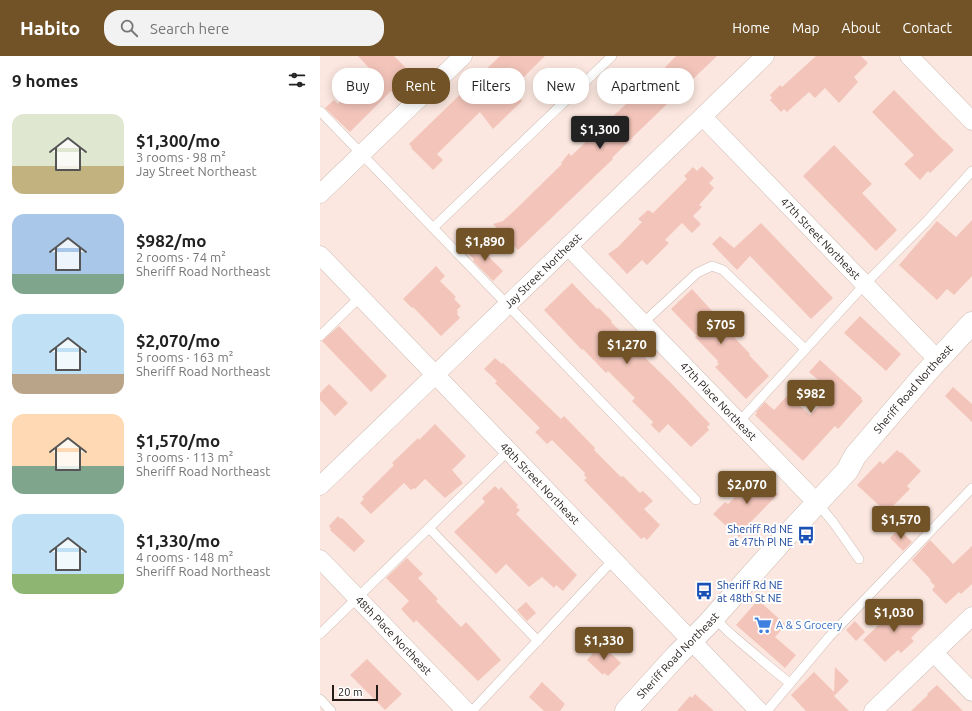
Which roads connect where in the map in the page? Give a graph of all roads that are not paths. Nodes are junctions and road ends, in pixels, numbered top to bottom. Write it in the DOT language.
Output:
graph roads {
  1 [pos="463,56"];
  2 [pos="612,56"];
  3 [pos="766,56"];
  4 [pos="916,58"];
  5 [pos="320,110"];
  6 [pos="703,117"];
  7 [pos="972,120"];
  8 [pos="362,154"];
  9 [pos="972,171"];
  10 [pos="320,194"];
  11 [pos="433,228"];
  12 [pos="568,246"];
  13 [pos="320,256"];
  14 [pos="865,284"];
  15 [pos="360,297"];
  16 [pos="507,305"];
  17 [pos="643,323"];
  18 [pos="972,323"];
  19 [pos="320,336"];
  20 [pos="805,349"];
  21 [pos="938,360"];
  22 [pos="435,375"];
  23 [pos="739,422"];
  24 [pos="508,451"];
  25 [pos="320,486"];
  26 [pos="972,488"];
  27 [pos="696,500"];
  28 [pos="814,500"];
  29 [pos="429,528"];
  30 [pos="320,560"];
  31 [pos="613,560"];
  32 [pos="859,560"];
  33 [pos="357,598"];
  34 [pos="714,616"];
  35 [pos="972,616"];
  36 [pos="320,634"];
  37 [pos="688,637"];
  38 [pos="538,641"];
  39 [pos="934,653"];
  40 [pos="790,683"];
  41 [pos="972,692"];
  42 [pos="320,699"];
  43 [pos="881,709"];
  44 [pos="331,711"];
  45 [pos="466,711"];
  46 [pos="472,711"];
  47 [pos="612,711"];
  48 [pos="626,711"];
  49 [pos="759,711"];
  50 [pos="767,711"];
  1 -- 8 [label="street"];
  2 -- 11 [label="lane"];
  3 -- 6 [label="street, Jay Street Northeast"];
  4 -- 7 [label="street"];
  5 -- 8 [label="lane"];
  6 -- 12 [label="street, Jay Street Northeast"];
  6 -- 14 [label="street, 47th Street Northeast"];
  8 -- 10 [label="street"];
  8 -- 11 [label="lane"];
  9 -- 14 [label="lane"];
  11 -- 16 [label="lane"];
  12 -- 16 [label="street, Jay Street Northeast"];
  12 -- 17 [label="street, 47th Place Northeast"];
  13 -- 15 [label="street, 48th Street Northeast"];
  14 -- 20 [label="lane"];
  14 -- 21 [label="street, 47th Street Northeast"];
  15 -- 19 [label="lane"];
  15 -- 22 [label="street, 48th Street Northeast"];
  16 -- 22 [label="street, Jay Street Northeast"];
  16 -- 27 [label="lane"];
  17 -- 20 [label="lane"];
  17 -- 23 [label="street, 47th Place Northeast"];
  18 -- 21 [label="main road, Sheriff Road Northeast"];
  20 -- 23 [label="lane"];
  21 -- 28 [label="main road, Sheriff Road Northeast"];
  22 -- 24 [label="street, 48th Street Northeast"];
  22 -- 25 [label="street, Jay Street Northeast"];
  23 -- 28 [label="street, 47th Place Northeast"];
  24 -- 29 [label="lane"];
  24 -- 31 [label="street, 48th Street Northeast"];
  26 -- 40 [label="lane"];
  28 -- 32 [label="lane"];
  28 -- 34 [label="main road, Sheriff Road Northeast"];
  28 -- 37 [label="main road, Sheriff Road Northeast"];
  29 -- 33 [label="lane"];
  29 -- 38 [label="lane"];
  30 -- 33 [label="street, 48th Place Northeast"];
  31 -- 37 [label="street, 48th Street Northeast"];
  31 -- 38 [label="lane"];
  33 -- 36 [label="lane"];
  33 -- 45 [label="street, 48th Place Northeast"];
  34 -- 37 [label="main road, Sheriff Road Northeast"];
  34 -- 40 [label="lane"];
  35 -- 39 [label="street"];
  37 -- 47 [label="main road, Sheriff Road Northeast"];
  37 -- 48 [label="main road, Sheriff Road Northeast"];
  37 -- 49 [label="street, 48th Street Northeast"];
  38 -- 46 [label="lane"];
  39 -- 41 [label="street"];
  39 -- 43 [label="street"];
  40 -- 50 [label="lane"];
  42 -- 44 [label="lane"];
}
